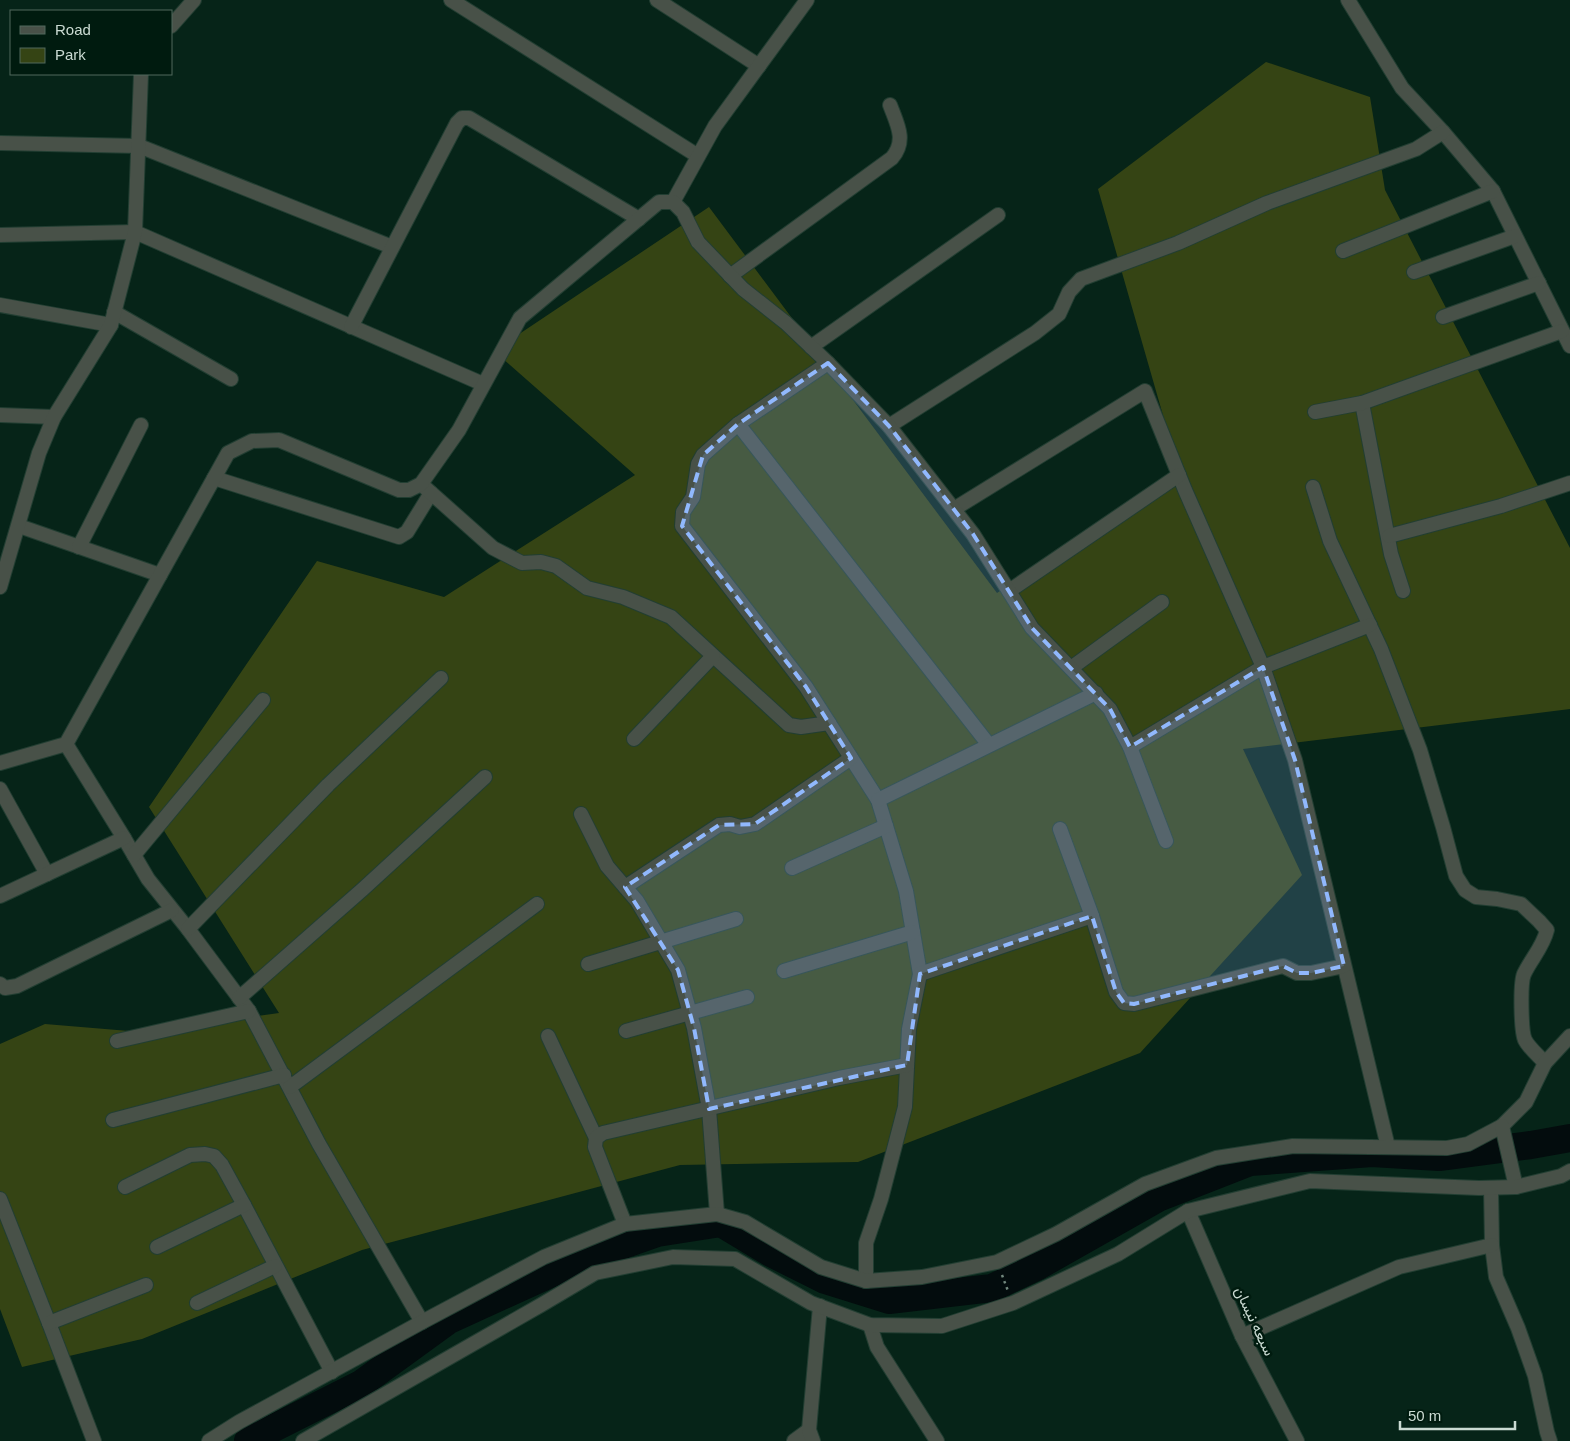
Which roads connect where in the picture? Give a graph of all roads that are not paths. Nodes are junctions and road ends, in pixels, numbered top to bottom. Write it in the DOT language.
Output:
graph roads {
  1 [pos="194,0"];
  2 [pos="451,0"];
  3 [pos="656,0"];
  4 [pos="807,0"];
  5 [pos="1348,0"];
  6 [pos="172,25"];
  7 [pos="758,66"];
  8 [pos="141,75"];
  9 [pos="890,105"];
  10 [pos="1443,132"];
  11 [pos="0,143"];
  12 [pos="139,146"];
  13 [pos="698,156"];
  14 [pos="1493,191"];
  15 [pos="673,202"];
  16 [pos="998,215"];
  17 [pos="639,219"];
  18 [pos="136,232"];
  19 [pos="0,235"];
  20 [pos="1515,236"];
  21 [pos="392,248"];
  22 [pos="1343,251"];
  23 [pos="1414,272"];
  24 [pos="730,276"];
  25 [pos="1539,283"];
  26 [pos="0,305"];
  27 [pos="1443,317"];
  28 [pos="113,318"];
  29 [pos="351,327"];
  30 [pos="1562,331"];
  31 [pos="1570,346"];
  32 [pos="811,347"];
  33 [pos="828,363"];
  34 [pos="231,379"];
  35 [pos="483,384"];
  36 [pos="1362,402"];
  37 [pos="1315,412"];
  38 [pos="0,415"];
  39 [pos="54,417"];
  40 [pos="738,424"];
  41 [pos="141,425"];
  42 [pos="889,426"];
  43 [pos="1179,475"];
  44 [pos="214,478"];
  45 [pos="1570,483"];
  46 [pos="1313,487"];
  47 [pos="426,488"];
  48 [pos="954,509"];
  49 [pos="18,526"];
  50 [pos="1388,536"];
  51 [pos="79,547"];
  52 [pos="160,575"];
  53 [pos="0,587"];
  54 [pos="1009,591"];
  55 [pos="1403,591"];
  56 [pos="1162,602"];
  57 [pos="1370,625"];
  58 [pos="713,656"];
  59 [pos="1263,667"];
  60 [pos="1071,668"];
  61 [pos="441,678"];
  62 [pos="1096,693"];
  63 [pos="263,700"];
  64 [pos="829,723"];
  65 [pos="634,739"];
  66 [pos="66,744"];
  67 [pos="989,746"];
  68 [pos="1130,747"];
  69 [pos="851,758"];
  70 [pos="0,763"];
  71 [pos="485,777"];
  72 [pos="0,788"];
  73 [pos="878,800"];
  74 [pos="581,814"];
  75 [pos="886,826"];
  76 [pos="1060,829"];
  77 [pos="124,838"];
  78 [pos="1166,841"];
  79 [pos="134,855"];
  80 [pos="792,868"];
  81 [pos="47,874"];
  82 [pos="625,887"];
  83 [pos="0,896"];
  84 [pos="537,904"];
  85 [pos="172,910"];
  86 [pos="1092,916"];
  87 [pos="736,919"];
  88 [pos="188,929"];
  89 [pos="913,932"];
  90 [pos="661,942"];
  91 [pos="588,964"];
  92 [pos="1344,966"];
  93 [pos="784,971"];
  94 [pos="920,974"];
  95 [pos="2,989"];
  96 [pos="747,996"];
  97 [pos="239,998"];
  98 [pos="249,1011"];
  99 [pos="690,1014"];
  100 [pos="626,1031"];
  101 [pos="548,1036"];
  102 [pos="1570,1036"];
  103 [pos="117,1041"];
  104 [pos="1545,1063"];
  105 [pos="906,1064"];
  106 [pos="287,1081"];
  107 [pos="708,1109"];
  108 [pos="113,1120"];
  109 [pos="1502,1126"];
  110 [pos="596,1138"];
  111 [pos="1388,1147"];
  112 [pos="1570,1170"];
  113 [pos="125,1187"];
  114 [pos="1516,1187"];
  115 [pos="1491,1188"];
  116 [pos="0,1199"];
  117 [pos="244,1204"];
  118 [pos="1188,1211"];
  119 [pos="717,1214"];
  120 [pos="625,1224"];
  121 [pos="1492,1245"];
  122 [pos="157,1247"];
  123 [pos="275,1266"];
  124 [pos="866,1280"];
  125 [pos="146,1285"];
  126 [pos="197,1303"];
  127 [pos="820,1306"];
  128 [pos="49,1322"];
  129 [pos="422,1322"];
  130 [pos="870,1325"];
  131 [pos="1242,1336"];
  132 [pos="332,1372"];
  133 [pos="811,1436"];
  134 [pos="94,1441"];
  135 [pos="208,1441"];
  136 [pos="303,1441"];
  137 [pos="794,1441"];
  138 [pos="936,1441"];
  139 [pos="1297,1441"];
  140 [pos="1550,1441"];
  1 -- 6 [label="street"];
  2 -- 13 [label="street"];
  3 -- 7 [label="street"];
  4 -- 7 [label="street"];
  5 -- 10 [label="street"];
  7 -- 13 [label="street"];
  8 -- 12 [label="street"];
  9 -- 24 [label="street"];
  10 -- 14 [label="street"];
  10 -- 42 [label="street"];
  11 -- 12 [label="street"];
  12 -- 18 [label="street"];
  12 -- 21 [label="street"];
  13 -- 15 [label="street"];
  14 -- 20 [label="street"];
  14 -- 22 [label="street"];
  15 -- 17 [label="street"];
  15 -- 24 [label="street"];
  16 -- 32 [label="street"];
  17 -- 21 [label="street"];
  17 -- 35 [label="street"];
  18 -- 19 [label="street"];
  18 -- 28 [label="street"];
  18 -- 29 [label="street"];
  20 -- 23 [label="street"];
  20 -- 25 [label="street"];
  21 -- 29 [label="street"];
  24 -- 32 [label="street"];
  25 -- 27 [label="street"];
  25 -- 30 [label="street"];
  26 -- 28 [label="street"];
  28 -- 34 [label="street"];
  28 -- 39 [label="street"];
  29 -- 35 [label="street"];
  30 -- 31 [label="street"];
  30 -- 36 [label="street"];
  32 -- 33 [label="street"];
  33 -- 40 [label="street"];
  33 -- 42 [label="street"];
  35 -- 47 [label="street"];
  36 -- 37 [label="street"];
  36 -- 50 [label="street"];
  38 -- 39 [label="street"];
  39 -- 49 [label="street"];
  40 -- 64 [label="street"];
  40 -- 67 [label="street"];
  41 -- 51 [label="street"];
  42 -- 48 [label="street"];
  43 -- 48 [label="street"];
  43 -- 54 [label="street"];
  43 -- 59 [label="street"];
  44 -- 47 [label="street"];
  44 -- 47 [label="street"];
  44 -- 52 [label="street"];
  45 -- 50 [label="street"];
  46 -- 57 [label="street"];
  47 -- 58 [label="street"];
  48 -- 54 [label="street"];
  49 -- 51 [label="street"];
  49 -- 53 [label="street"];
  50 -- 55 [label="street"];
  51 -- 52 [label="street"];
  52 -- 66 [label="street"];
  54 -- 60 [label="street"];
  56 -- 60 [label="street"];
  57 -- 59 [label="street"];
  57 -- 104 [label="street"];
  58 -- 64 [label="street"];
  58 -- 65 [label="street"];
  59 -- 68 [label="street"];
  59 -- 92 [label="street"];
  60 -- 62 [label="street"];
  61 -- 88 [label="street"];
  62 -- 67 [label="street"];
  62 -- 68 [label="street"];
  63 -- 79 [label="street"];
  64 -- 69 [label="street"];
  66 -- 70 [label="street"];
  66 -- 77 [label="street"];
  67 -- 73 [label="street"];
  68 -- 78 [label="street"];
  69 -- 73 [label="street"];
  69 -- 82 [label="street"];
  71 -- 97 [label="street"];
  72 -- 81 [label="street"];
  73 -- 75 [label="street"];
  74 -- 82 [label="street"];
  75 -- 80 [label="street"];
  75 -- 89 [label="street"];
  76 -- 86 [label="street"];
  77 -- 79 [label="street"];
  77 -- 81 [label="street"];
  79 -- 85 [label="street"];
  81 -- 83 [label="street"];
  82 -- 90 [label="street"];
  84 -- 106 [label="street"];
  85 -- 88 [label="street"];
  85 -- 95 [label="street"];
  86 -- 92 [label="street"];
  86 -- 94 [label="street"];
  87 -- 90 [label="street"];
  88 -- 97 [label="street"];
  89 -- 93 [label="street"];
  89 -- 94 [label="street"];
  90 -- 91 [label="street"];
  90 -- 99 [label="street"];
  92 -- 111 [label="street"];
  94 -- 105 [label="street"];
  96 -- 99 [label="street"];
  97 -- 98 [label="street"];
  98 -- 103 [label="street"];
  98 -- 106 [label="street"];
  99 -- 100 [label="street"];
  99 -- 107 [label="street"];
  101 -- 110 [label="street"];
  102 -- 104 [label="street"];
  104 -- 109 [label="street"];
  105 -- 107 [label="street"];
  105 -- 124 [label="street"];
  106 -- 108 [label="street"];
  106 -- 129 [label="street"];
  107 -- 110 [label="street"];
  107 -- 119 [label="street"];
  109 -- 111 [label="street"];
  109 -- 114 [label="street"];
  110 -- 120 [label="street"];
  111 -- 124 [label="street"];
  112 -- 114 [label="street"];
  113 -- 117 [label="street"];
  114 -- 115 [label="street"];
  115 -- 118 [label="street"];
  115 -- 121 [label="street"];
  116 -- 128 [label="street"];
  117 -- 122 [label="street"];
  117 -- 123 [label="street"];
  118 -- 130 [label="street"];
  118 -- 131 [label="street, سبعه نيسان"];
  119 -- 120 [label="street"];
  119 -- 124 [label="street"];
  120 -- 129 [label="street"];
  121 -- 131 [label="street"];
  121 -- 140 [label="street"];
  123 -- 126 [label="street"];
  123 -- 132 [label="street"];
  125 -- 128 [label="street"];
  127 -- 130 [label="street"];
  127 -- 133 [label="street"];
  127 -- 136 [label="street"];
  128 -- 134 [label="street"];
  129 -- 132 [label="street"];
  130 -- 138 [label="street"];
  131 -- 139 [label="street, سبعه نيسان"];
  132 -- 135 [label="street"];
  133 -- 137 [label="street"];
}
